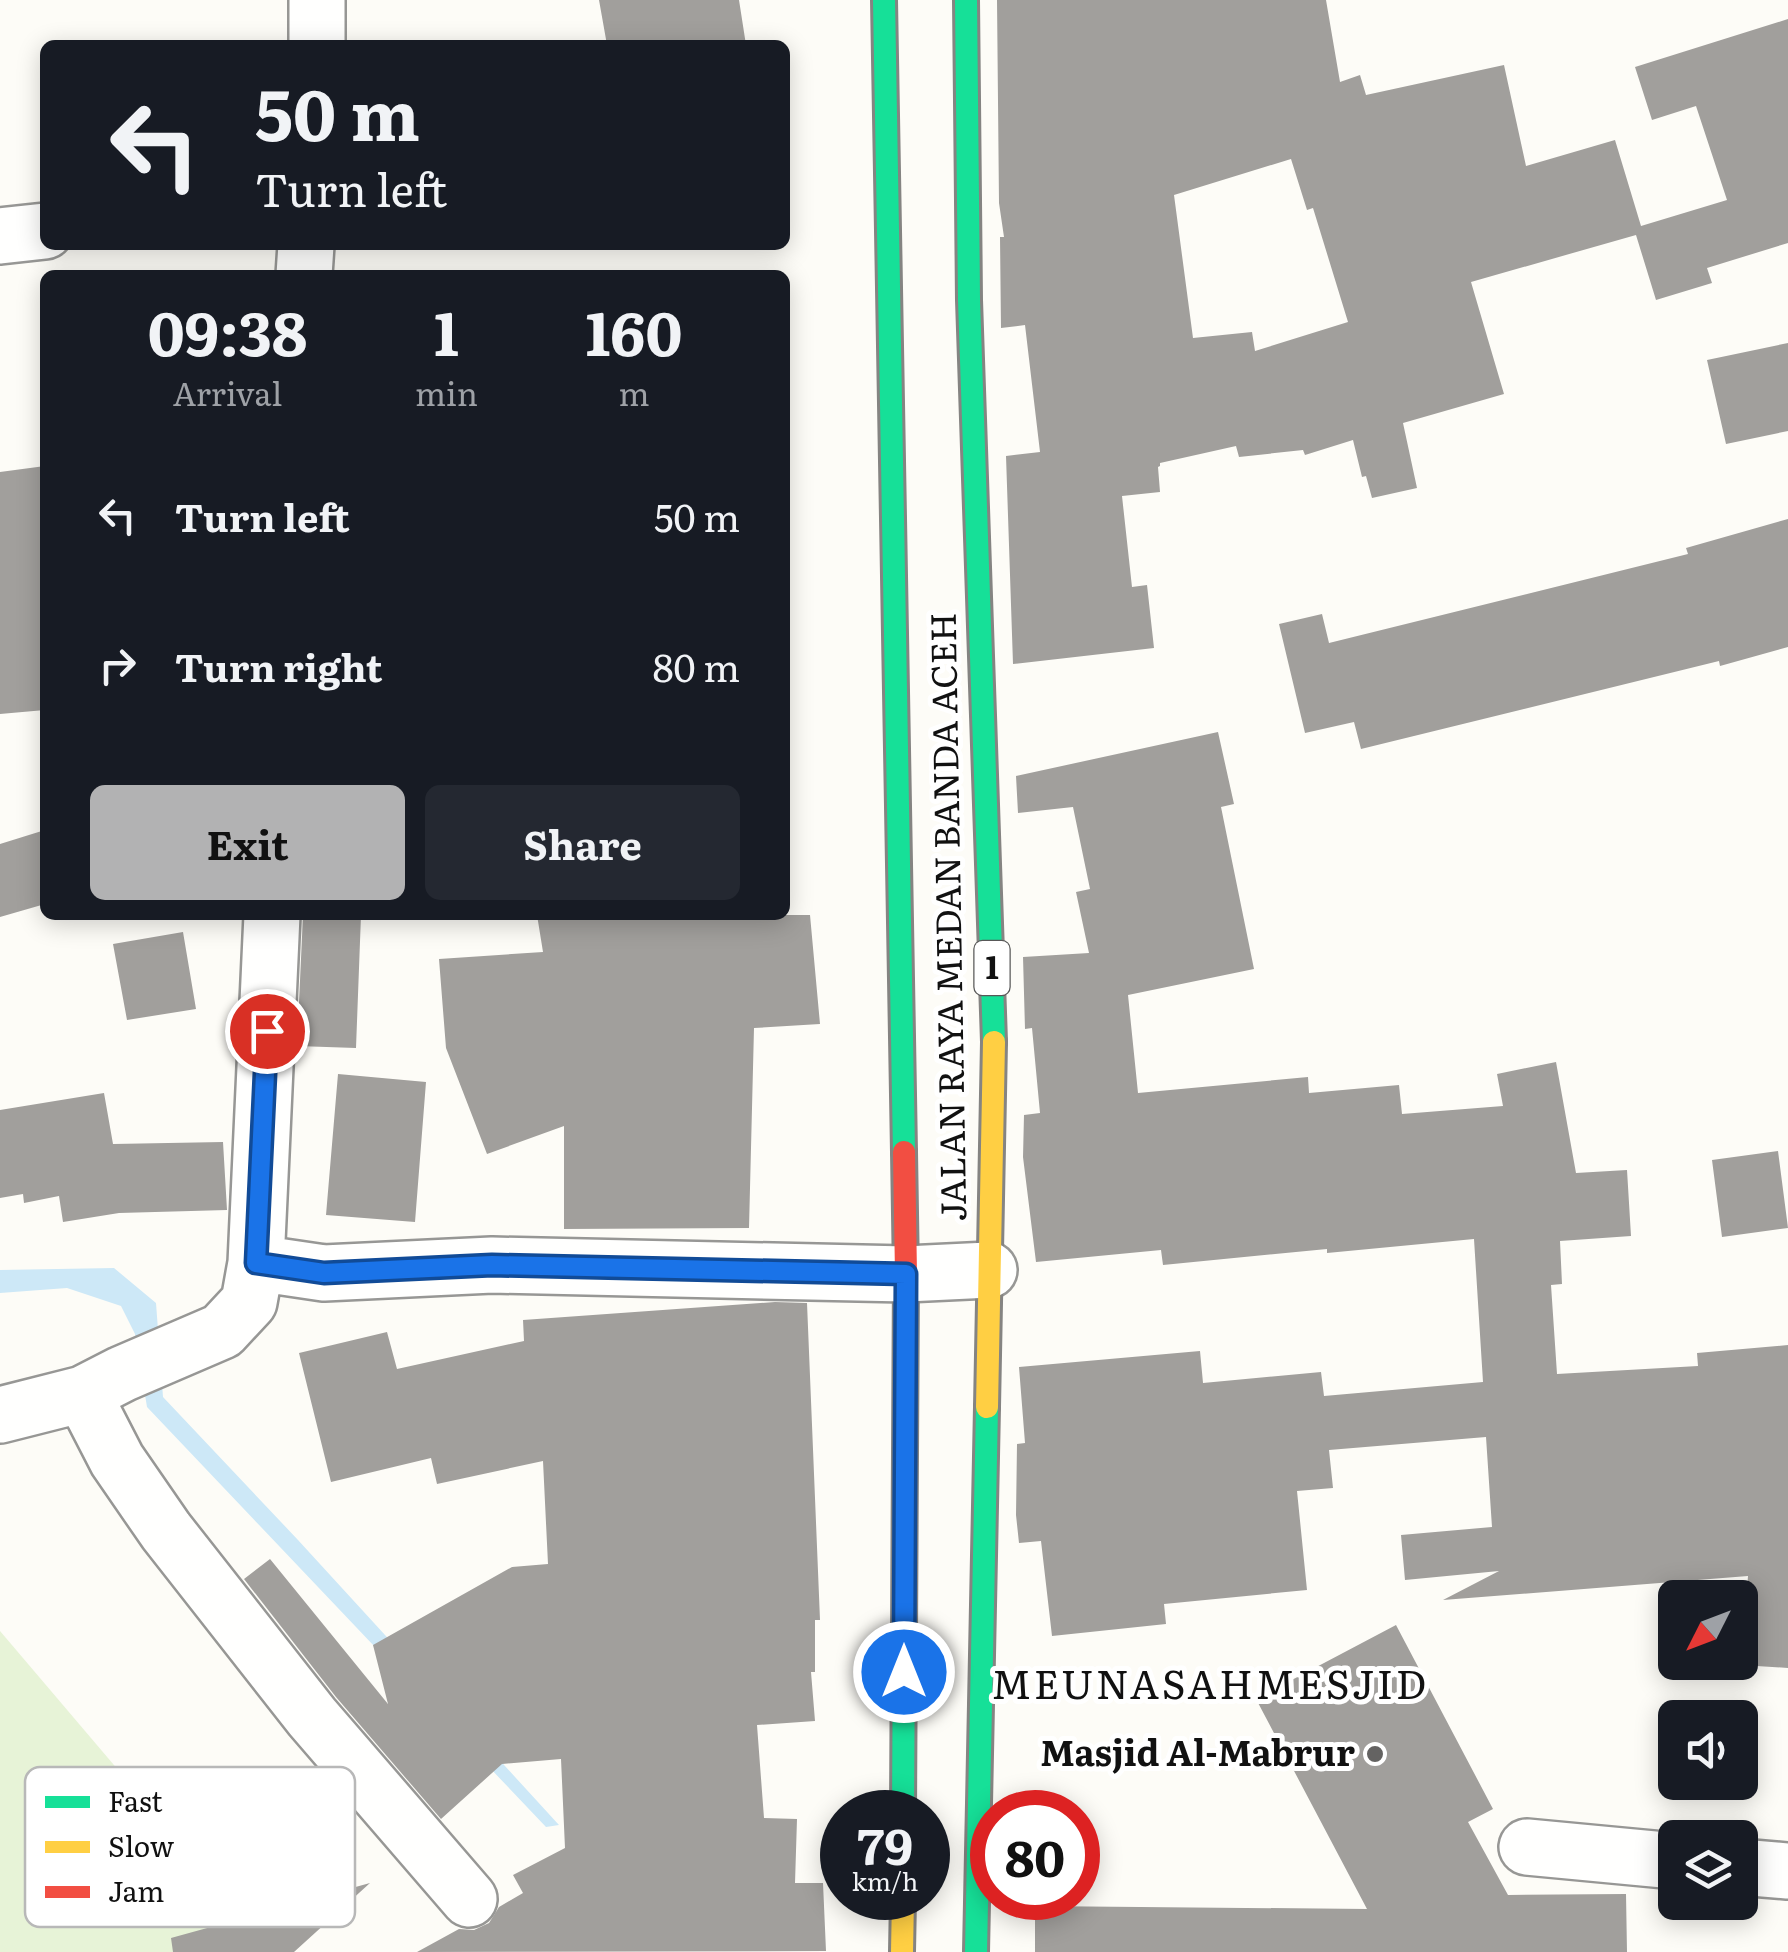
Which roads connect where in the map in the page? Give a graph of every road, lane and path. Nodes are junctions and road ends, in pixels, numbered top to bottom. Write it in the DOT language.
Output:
graph roads {
  1 [pos="317,0"];
  2 [pos="884,0"];
  3 [pos="966,0"];
  4 [pos="317,40"];
  5 [pos="40,232"];
  6 [pos="0,236"];
  7 [pos="272,920"];
  8 [pos="256,1263"];
  9 [pos="989,1270"];
  10 [pos="906,1274"];
  11 [pos="102,1384"];
  12 [pos="0,1415"];
  13 [pos="355,1767"];
  14 [pos="355,1768"];
  15 [pos="907,1790"];
  16 [pos="1527,1847"];
  17 [pos="1658,1859"];
  18 [pos="1758,1868"];
  19 [pos="1788,1871"];
  20 [pos="469,1899"];
  21 [pos="902,1920"];
  22 [pos="902,1952"];
  23 [pos="976,1952"];
  1 -- 4 [label="street"];
  2 -- 10 [label="highway, JALAN RAYA MEDAN BANDA ACEH"];
  3 -- 9 [label="highway, JALAN RAYA MEDAN BANDA ACEH / 1"];
  5 -- 6 [label="street"];
  7 -- 8 [label="street"];
  8 -- 10 [label="street"];
  8 -- 11 [label="street"];
  9 -- 10 [label="street"];
  9 -- 23 [label="highway, JALAN RAYA MEDAN BANDA ACEH / 1"];
  10 -- 15 [label="highway, JALAN RAYA MEDAN BANDA ACEH"];
  11 -- 12 [label="street"];
  11 -- 13 [label="street"];
  14 -- 20 [label="street"];
  16 -- 17 [label="street"];
  18 -- 19 [label="street"];
  21 -- 22 [label="highway"];
}
